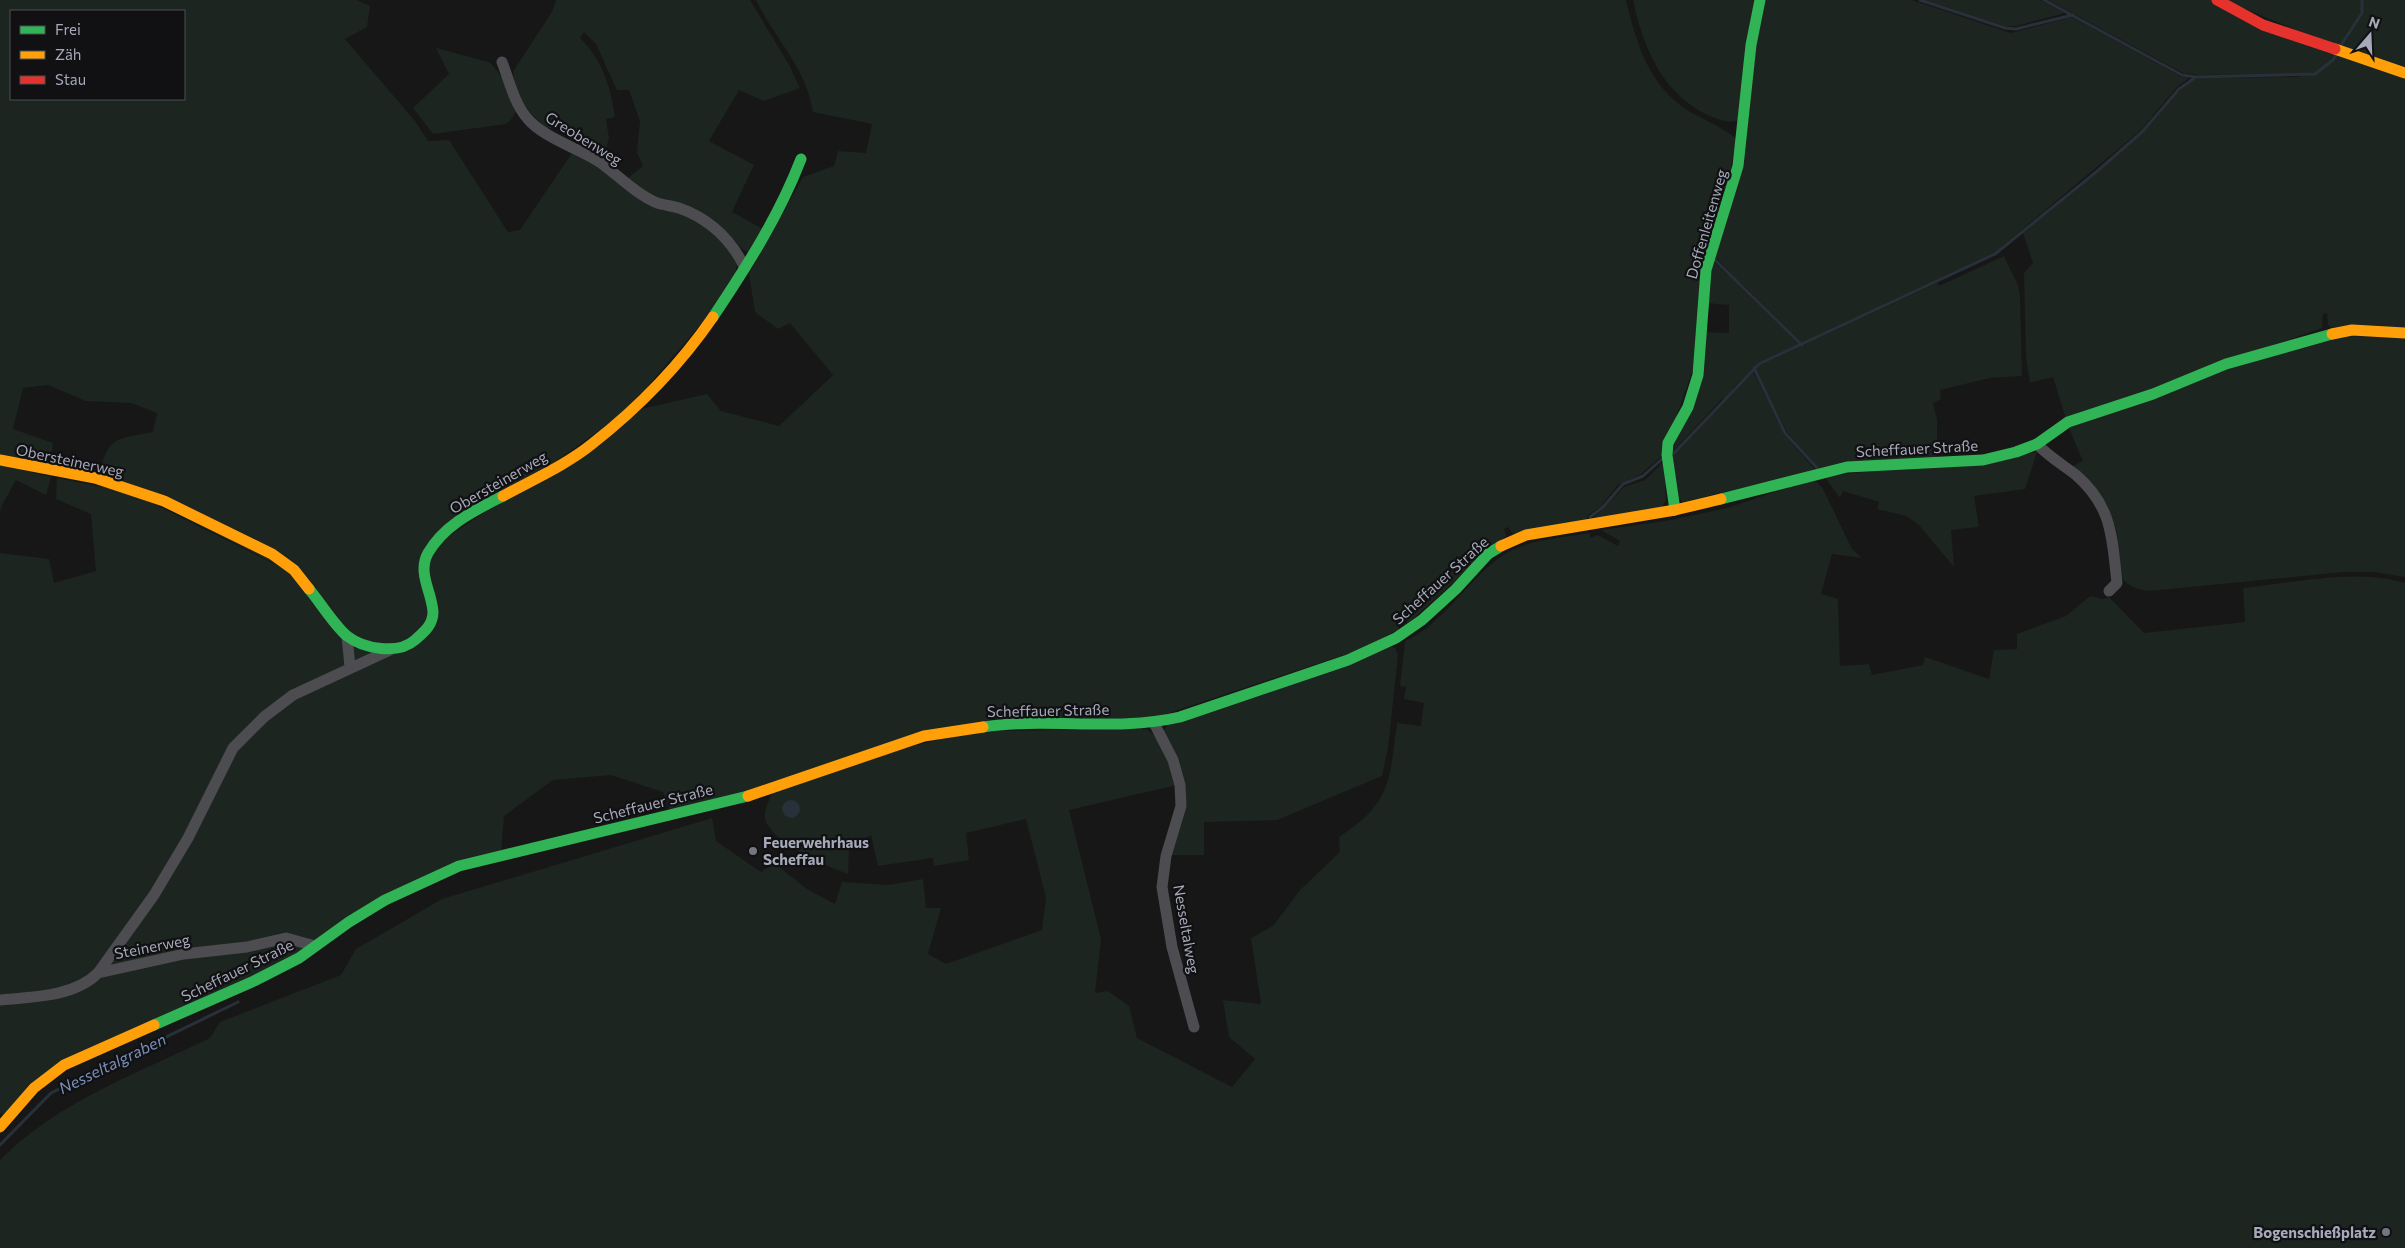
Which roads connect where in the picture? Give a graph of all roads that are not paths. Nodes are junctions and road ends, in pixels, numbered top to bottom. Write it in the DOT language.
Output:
graph roads {
  1 [pos="1760,0"];
  2 [pos="2217,0"];
  3 [pos="502,62"];
  4 [pos="2405,73"];
  5 [pos="801,159"];
  6 [pos="745,268"];
  7 [pos="2405,332"];
  8 [pos="2037,444"];
  9 [pos="0,460"];
  10 [pos="1675,510"];
  11 [pos="2109,591"];
  12 [pos="347,636"];
  13 [pos="390,649"];
  14 [pos="350,667"];
  15 [pos="1154,722"];
  16 [pos="315,946"];
  17 [pos="98,973"];
  18 [pos="0,1000"];
  19 [pos="1194,1027"];
  20 [pos="0,1127"];
  1 -- 10 [label="street, Doffenleitenweg"];
  2 -- 4 [label="street"];
  3 -- 6 [label="street, Greobenweg"];
  5 -- 6 [label="street, Obersteinerweg"];
  6 -- 13 [label="street, Obersteinerweg"];
  7 -- 8 [label="street, Scheffauer Straße"];
  8 -- 10 [label="street, Scheffauer Straße"];
  8 -- 11 [label="street"];
  9 -- 12 [label="street, Obersteinerweg"];
  10 -- 15 [label="street, Scheffauer Straße"];
  12 -- 13 [label="street, Obersteinerweg"];
  12 -- 14 [label="street"];
  13 -- 14 [label="street"];
  14 -- 17 [label="street"];
  15 -- 16 [label="street, Scheffauer Straße"];
  15 -- 19 [label="street, Nesseltalweg"];
  16 -- 17 [label="street, Steinerweg"];
  16 -- 20 [label="street, Scheffauer Straße"];
  17 -- 18 [label="street, Steinerweg"];
}
